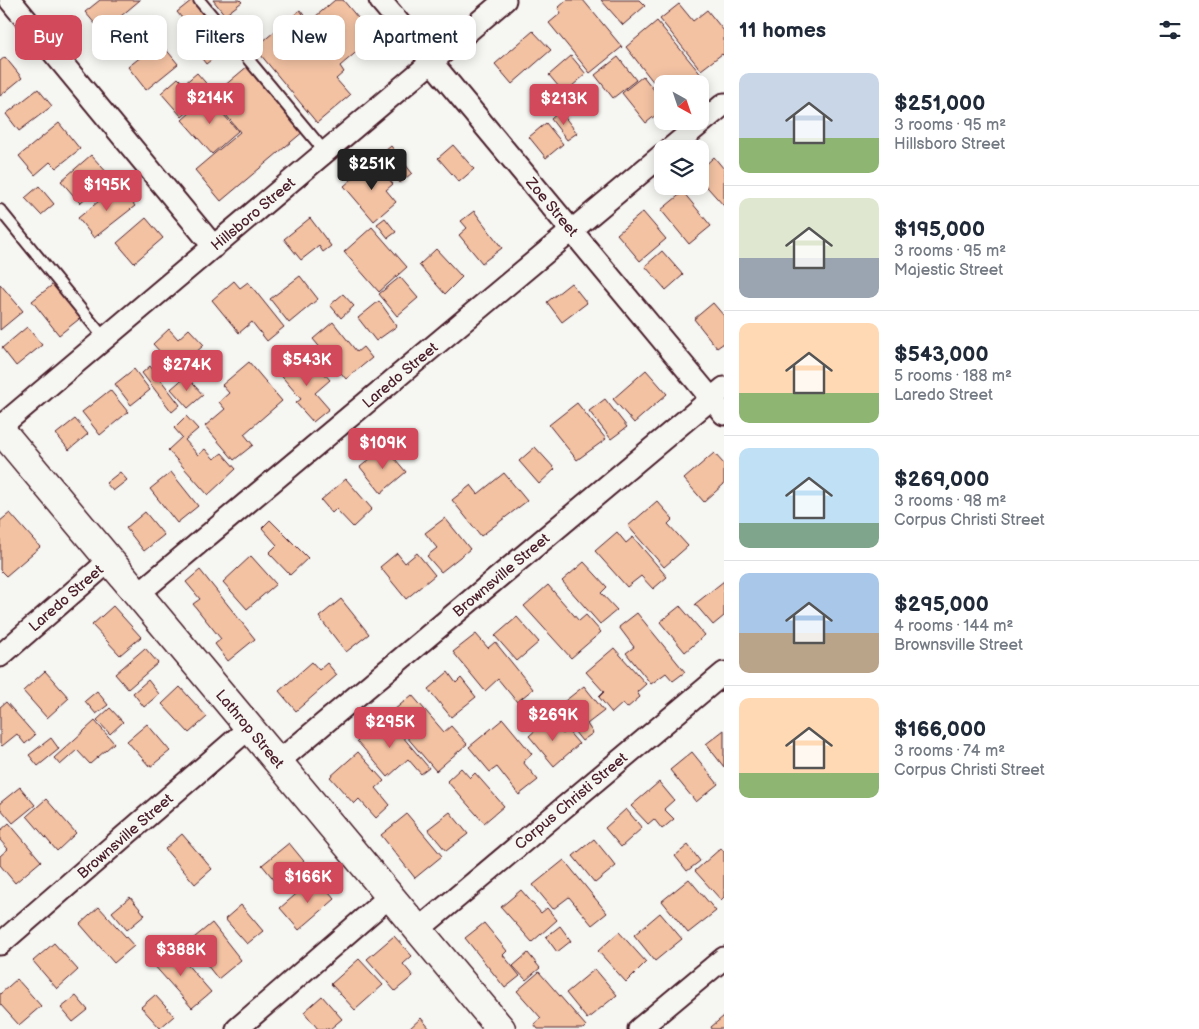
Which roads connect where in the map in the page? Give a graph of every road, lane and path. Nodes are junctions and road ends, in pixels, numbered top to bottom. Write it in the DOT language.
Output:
graph roads {
  1 [pos="10,0"];
  2 [pos="199,0"];
  3 [pos="380,0"];
  4 [pos="506,0"];
  5 [pos="431,61"];
  6 [pos="724,104"];
  7 [pos="681,140"];
  8 [pos="326,153"];
  9 [pos="654,162"];
  10 [pos="0,210"];
  11 [pos="571,231"];
  12 [pos="214,247"];
  13 [pos="105,339"];
  14 [pos="720,400"];
  15 [pos="0,428"];
  16 [pos="110,560"];
  17 [pos="138,594"];
  18 [pos="0,656"];
  19 [pos="724,673"];
  20 [pos="249,728"];
  21 [pos="278,762"];
  22 [pos="390,896"];
  23 [pos="418,930"];
  24 [pos="0,944"];
  25 [pos="724,958"];
  26 [pos="237,1029"];
  27 [pos="501,1029"];
  28 [pos="639,1029"];
  1 -- 12 [label="street"];
  2 -- 8 [label="lane"];
  3 -- 5 [label="street, Zoe Street"];
  4 -- 5 [label="street, Hillsboro Street"];
  5 -- 8 [label="street, Hillsboro Street"];
  5 -- 11 [label="street, Zoe Street"];
  6 -- 7 [label="street"];
  8 -- 12 [label="street, Hillsboro Street"];
  9 -- 11 [label="street, Laredo Street"];
  10 -- 13 [label="lane"];
  11 -- 14 [label="street, Zoe Street"];
  11 -- 17 [label="street, Laredo Street"];
  12 -- 13 [label="street, Hillsboro Street"];
  13 -- 15 [label="street, Hillsboro Street"];
  14 -- 21 [label="street, Brownsville Street"];
  15 -- 16 [label="street, Lathrop Street"];
  16 -- 17 [label="street, Lathrop Street"];
  16 -- 18 [label="street, Laredo Street"];
  17 -- 20 [label="street, Lathrop Street"];
  19 -- 23 [label="street, Corpus Christi Street"];
  20 -- 21 [label="street, Lathrop Street"];
  20 -- 24 [label="street, Brownsville Street"];
  21 -- 22 [label="street, Lathrop Street"];
  22 -- 23 [label="street, Lathrop Street"];
  22 -- 26 [label="street"];
  23 -- 27 [label="street, Lathrop Street"];
  25 -- 28 [label="street"];
}
